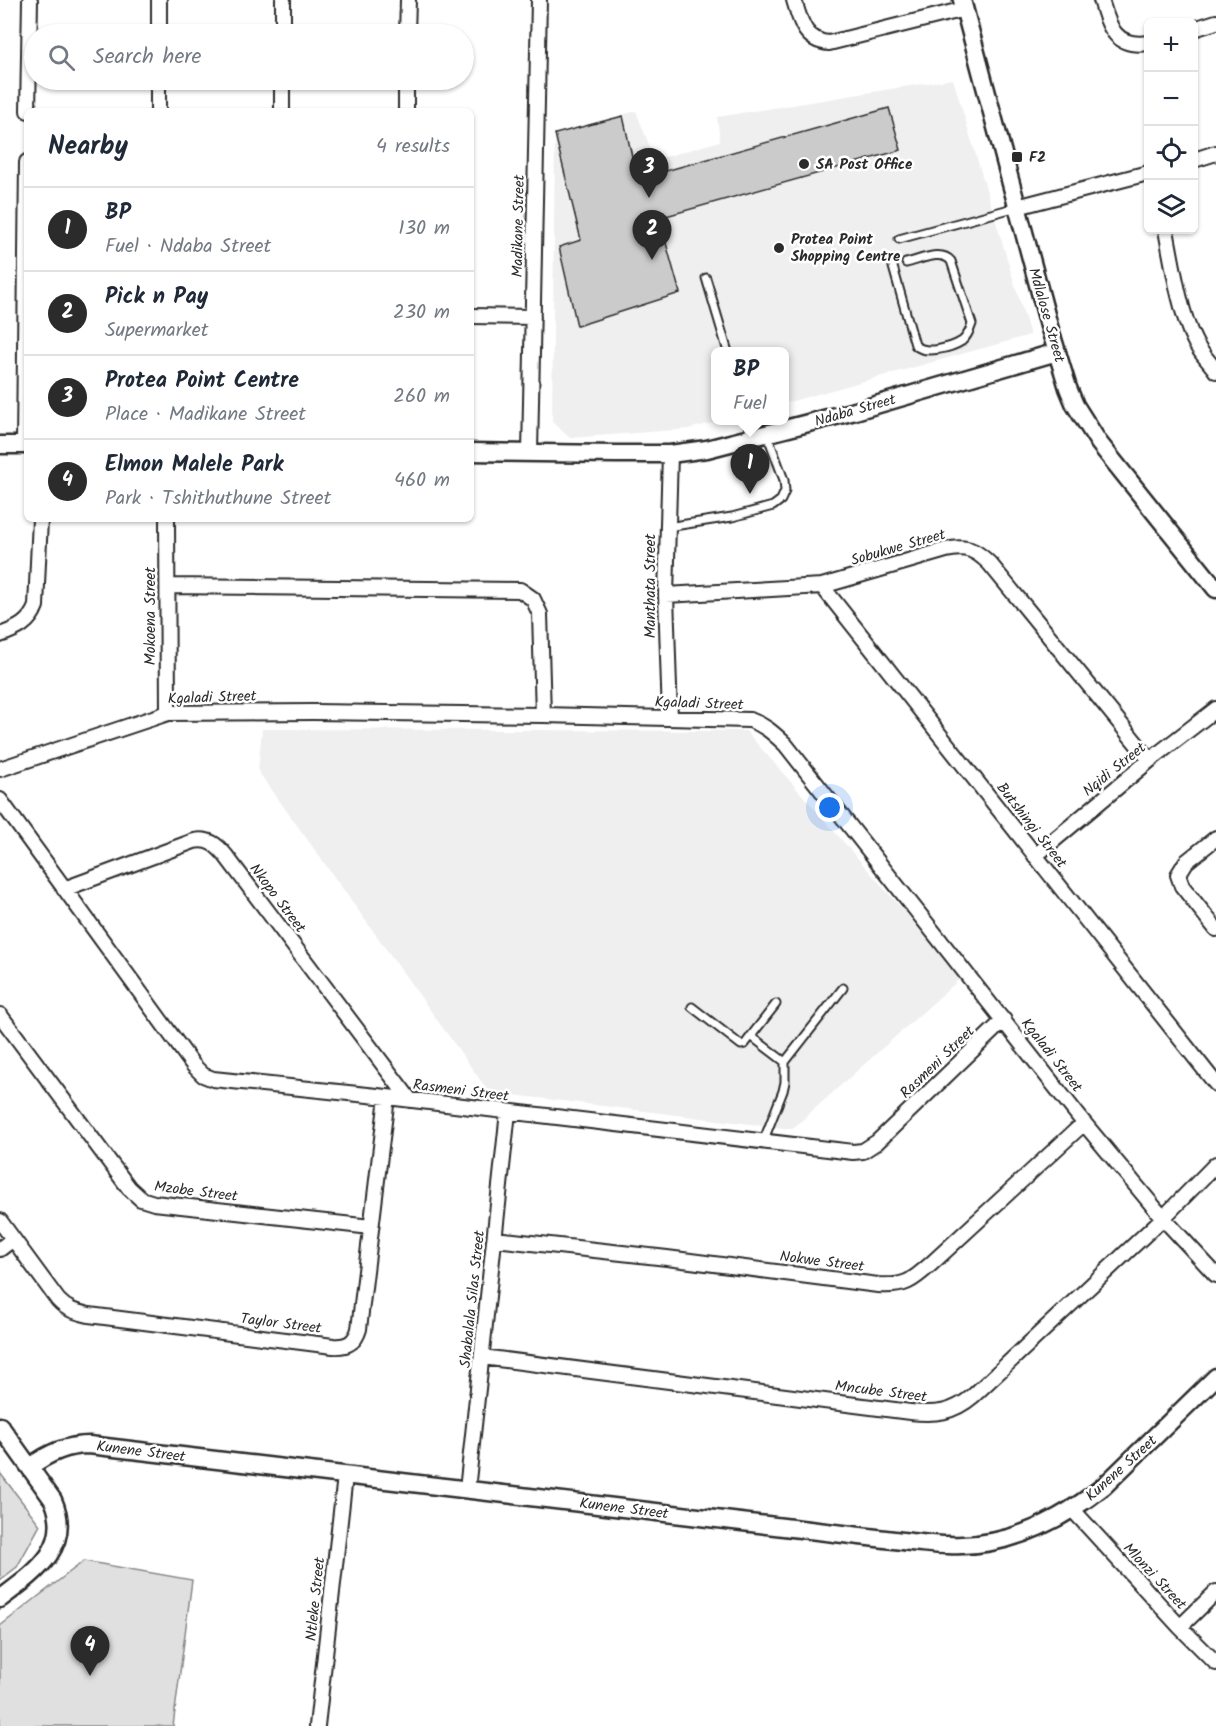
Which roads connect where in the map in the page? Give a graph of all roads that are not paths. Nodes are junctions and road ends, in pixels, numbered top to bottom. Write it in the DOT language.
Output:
graph roads {
  1 [pos="30,0"];
  2 [pos="159,0"];
  3 [pos="283,0"];
  4 [pos="408,0"];
  5 [pos="539,0"];
  6 [pos="794,0"];
  7 [pos="1101,0"];
  8 [pos="963,5"];
  9 [pos="1216,22"];
  10 [pos="30,24"];
  11 [pos="159,24"];
  12 [pos="283,24"];
  13 [pos="407,24"];
  14 [pos="1198,28"];
  15 [pos="1144,43"];
  16 [pos="28,90"];
  17 [pos="158,90"];
  18 [pos="282,90"];
  19 [pos="406,90"];
  20 [pos="28,108"];
  21 [pos="158,108"];
  22 [pos="282,108"];
  23 [pos="405,108"];
  24 [pos="1216,153"];
  25 [pos="1198,159"];
  26 [pos="1144,174"];
  27 [pos="1017,207"];
  28 [pos="1167,234"];
  29 [pos="899,239"];
  30 [pos="906,263"];
  31 [pos="893,267"];
  32 [pos="706,278"];
  33 [pos="474,316"];
  34 [pos="533,317"];
  35 [pos="727,347"];
  36 [pos="1057,352"];
  37 [pos="1216,371"];
  38 [pos="751,425"];
  39 [pos="759,436"];
  40 [pos="24,444"];
  41 [pos="0,445"];
  42 [pos="474,452"];
  43 [pos="530,453"];
  44 [pos="670,454"];
  45 [pos="40,522"];
  46 [pos="167,522"];
  47 [pos="666,527"];
  48 [pos="168,586"];
  49 [pos="822,586"];
  50 [pos="1216,590"];
  51 [pos="666,595"];
  52 [pos="0,634"];
  53 [pos="1216,709"];
  54 [pos="168,713"];
  55 [pos="543,715"];
  56 [pos="670,718"];
  57 [pos="1150,760"];
  58 [pos="0,769"];
  59 [pos="0,800"];
  60 [pos="1216,838"];
  61 [pos="1035,856"];
  62 [pos="64,889"];
  63 [pos="1216,929"];
  64 [pos="843,988"];
  65 [pos="776,1004"];
  66 [pos="692,1007"];
  67 [pos="0,1015"];
  68 [pos="1004,1020"];
  69 [pos="751,1036"];
  70 [pos="785,1062"];
  71 [pos="1216,1084"];
  72 [pos="387,1097"];
  73 [pos="410,1100"];
  74 [pos="508,1112"];
  75 [pos="1084,1123"];
  76 [pos="763,1143"];
  77 [pos="1216,1164"];
  78 [pos="1163,1218"];
  79 [pos="0,1221"];
  80 [pos="371,1227"];
  81 [pos="13,1239"];
  82 [pos="495,1239"];
  83 [pos="0,1249"];
  84 [pos="1216,1275"];
  85 [pos="482,1357"];
  86 [pos="1216,1377"];
  87 [pos="0,1426"];
  88 [pos="30,1467"];
  89 [pos="345,1476"];
  90 [pos="467,1490"];
  91 [pos="1072,1509"];
  92 [pos="1216,1592"];
  93 [pos="0,1599"];
  94 [pos="1180,1628"];
  95 [pos="1216,1663"];
  96 [pos="317,1726"];
  1 -- 10 [label="street"];
  2 -- 11 [label="street"];
  3 -- 12 [label="street"];
  4 -- 13 [label="street"];
  5 -- 34 [label="street, Madikane Street"];
  6 -- 8 [label="street"];
  7 -- 15 [label="street"];
  8 -- 27 [label="street, Mdlalose Street"];
  9 -- 14 [label="street"];
  16 -- 20 [label="street"];
  17 -- 21 [label="street"];
  18 -- 22 [label="street"];
  19 -- 23 [label="street"];
  24 -- 25 [label="street"];
  26 -- 27 [label="street"];
  27 -- 29 [label="lane"];
  27 -- 36 [label="street, Mdlalose Street"];
  28 -- 37 [label="street"];
  30 -- 31 [label="lane"];
  32 -- 35 [label="lane"];
  33 -- 34 [label="street"];
  34 -- 43 [label="street, Madikane Street"];
  36 -- 39 [label="street, Ndaba Street"];
  36 -- 50 [label="street, Mdlalose Street"];
  38 -- 39 [label="lane"];
  39 -- 44 [label="street, Ndaba Street"];
  39 -- 47 [label="lane"];
  40 -- 41 [label="street"];
  42 -- 43 [label="street, Ndaba Street"];
  43 -- 44 [label="street, Ndaba Street"];
  44 -- 47 [label="street, Manthata Street"];
  45 -- 52 [label="street"];
  46 -- 48 [label="street, Mokoena Street"];
  47 -- 51 [label="street, Manthata Street"];
  48 -- 54 [label="street, Mokoena Street"];
  48 -- 55 [label="street"];
  49 -- 51 [label="street, Sobukwe Street"];
  49 -- 57 [label="street, Sobukwe Street"];
  49 -- 61 [label="street, Butshingi Street"];
  51 -- 56 [label="street, Manthata Street"];
  53 -- 57 [label="street, Nqidi Street"];
  54 -- 55 [label="street, Kgaladi Street"];
  54 -- 58 [label="street, Kgaladi Street"];
  55 -- 56 [label="street, Kgaladi Street"];
  56 -- 68 [label="street, Kgaladi Street"];
  57 -- 61 [label="street, Nqidi Street"];
  59 -- 62 [label="street, Rasmeni Street"];
  60 -- 63 [label="street"];
  61 -- 71 [label="street, Butshingi Street"];
  62 -- 72 [label="street, Rasmeni Street"];
  62 -- 73 [label="street, Nkopo Street"];
  64 -- 70 [label="lane"];
  65 -- 69 [label="lane"];
  66 -- 69 [label="lane"];
  67 -- 80 [label="street, Mzobe Street"];
  68 -- 75 [label="street, Kgaladi Street"];
  68 -- 76 [label="street, Rasmeni Street"];
  69 -- 70 [label="lane"];
  70 -- 76 [label="lane"];
  72 -- 73 [label="street, Rasmeni Street"];
  72 -- 80 [label="street, Taylor Street"];
  73 -- 74 [label="street, Rasmeni Street"];
  74 -- 76 [label="street, Rasmeni Street"];
  74 -- 82 [label="street, Shabalala Silas Street"];
  75 -- 78 [label="street, Kgaladi Street"];
  75 -- 82 [label="street, Nokwe Street"];
  77 -- 78 [label="street, Mncube Street"];
  78 -- 84 [label="street, Kgaladi Street"];
  78 -- 85 [label="street, Mncube Street"];
  79 -- 81 [label="street, Taylor Street"];
  80 -- 81 [label="street, Taylor Street"];
  81 -- 83 [label="street"];
  82 -- 85 [label="street, Shabalala Silas Street"];
  85 -- 90 [label="street, Shabalala Silas Street"];
  86 -- 91 [label="street, Kunene Street"];
  87 -- 88 [label="street"];
  88 -- 89 [label="street, Kunene Street"];
  88 -- 93 [label="street"];
  89 -- 90 [label="street, Kunene Street"];
  89 -- 96 [label="street, Ntleke Street"];
  90 -- 91 [label="street, Kunene Street"];
  91 -- 94 [label="street, Mlonzi Street"];
  92 -- 94 [label="street"];
  94 -- 95 [label="street, Mlonzi Street"];
}
